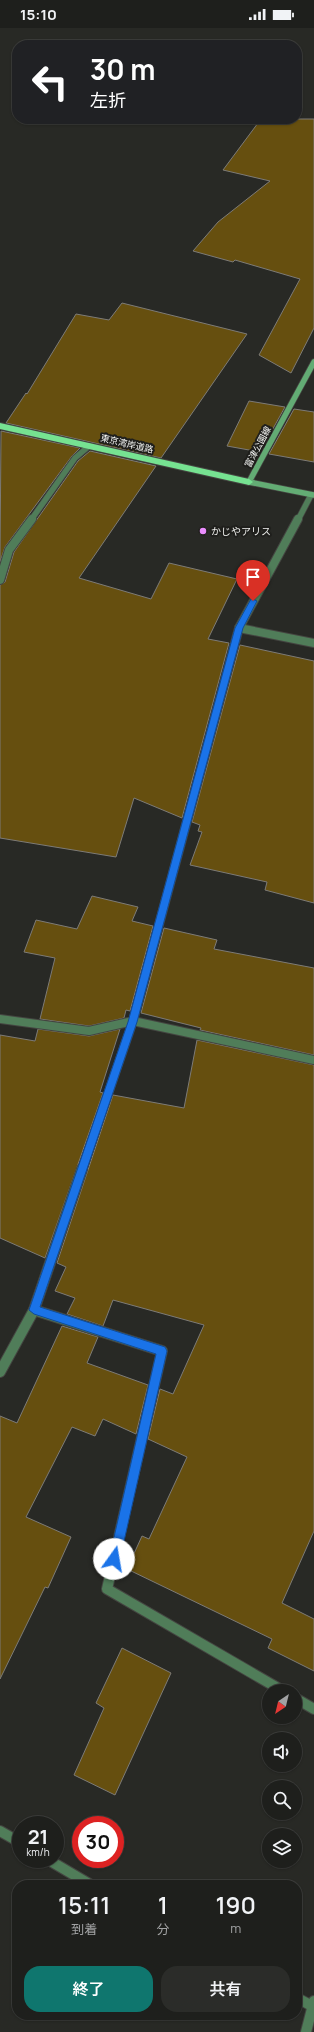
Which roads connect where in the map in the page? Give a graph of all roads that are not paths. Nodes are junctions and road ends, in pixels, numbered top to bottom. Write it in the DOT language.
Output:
graph roads {
  1 [pos="314,362"];
  2 [pos="0,426"];
  3 [pos="89,446"];
  4 [pos="249,482"];
  5 [pos="313,495"];
  6 [pos="0,580"];
  7 [pos="239,628"];
  8 [pos="314,643"];
  9 [pos="0,1019"];
  10 [pos="132,1022"];
  11 [pos="314,1060"];
  12 [pos="34,1310"];
  13 [pos="0,1372"];
  14 [pos="271,1684"];
  15 [pos="302,1702"];
  16 [pos="314,1709"];
  17 [pos="0,1831"];
  18 [pos="12,1838"];
  19 [pos="62,1868"];
  20 [pos="83,1880"];
  21 [pos="302,2000"];
  22 [pos="314,2005"];
  23 [pos="306,2032"];
  1 -- 4 [label="main road, 富津公園線"];
  2 -- 3 [label="highway, 東京湾岸道路"];
  3 -- 4 [label="highway, 東京湾岸道路"];
  3 -- 6 [label="street"];
  4 -- 5 [label="main road, 富津公園線"];
  5 -- 7 [label="street"];
  7 -- 8 [label="street"];
  7 -- 10 [label="street"];
  9 -- 10 [label="street"];
  10 -- 11 [label="street"];
  10 -- 12 [label="street"];
  12 -- 13 [label="street"];
  12 -- 14 [label="street"];
  15 -- 16 [label="street"];
  17 -- 18 [label="street"];
  19 -- 20 [label="street"];
  21 -- 22 [label="street"];
  22 -- 23 [label="street"];
}
